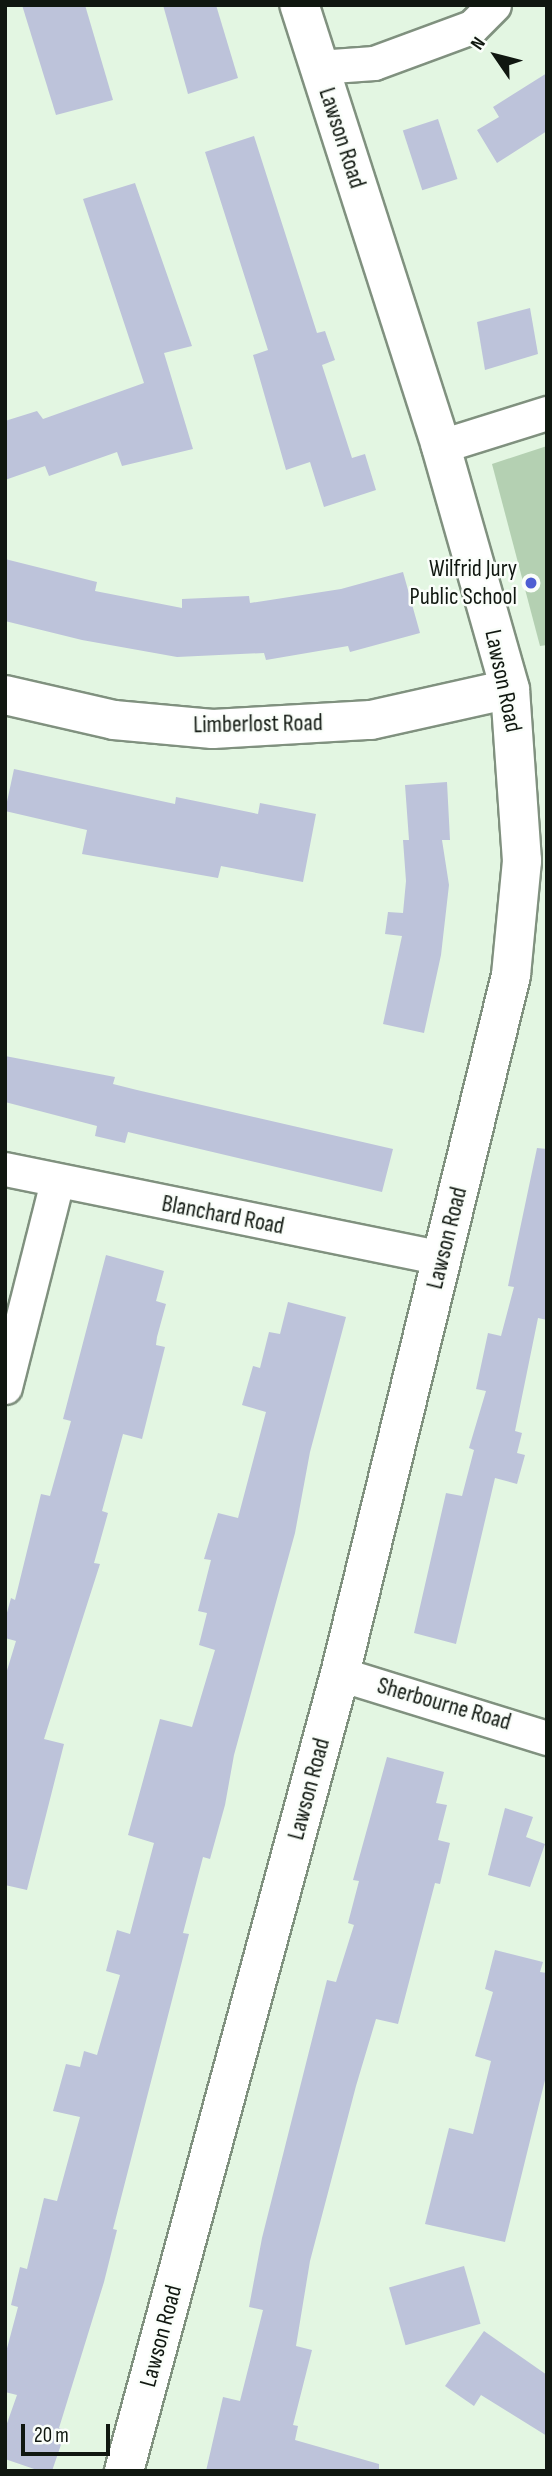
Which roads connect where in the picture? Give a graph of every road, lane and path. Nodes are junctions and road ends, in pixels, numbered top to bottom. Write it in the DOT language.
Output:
graph roads {
  1 [pos="299,5"];
  2 [pos="494,5"];
  3 [pos="318,67"];
  4 [pos="547,413"];
  5 [pos="441,446"];
  6 [pos="510,689"];
  7 [pos="5,695"];
  8 [pos="5,1168"];
  9 [pos="57,1182"];
  10 [pos="442,1258"];
  11 [pos="5,1387"];
  12 [pos="341,1674"];
  13 [pos="547,1738"];
  14 [pos="124,2471"];
  1 -- 3 [label="street, Lawson Road"];
  2 -- 3 [label="street"];
  3 -- 5 [label="street, Lawson Road"];
  4 -- 5 [label="street"];
  5 -- 6 [label="street, Lawson Road"];
  6 -- 7 [label="street, Limberlost Road"];
  6 -- 10 [label="street, Lawson Road"];
  8 -- 9 [label="street, Blanchard Road"];
  9 -- 10 [label="street, Blanchard Road"];
  9 -- 11 [label="street"];
  10 -- 12 [label="street, Lawson Road"];
  12 -- 13 [label="street, Sherbourne Road"];
  12 -- 14 [label="street, Lawson Road"];
}
